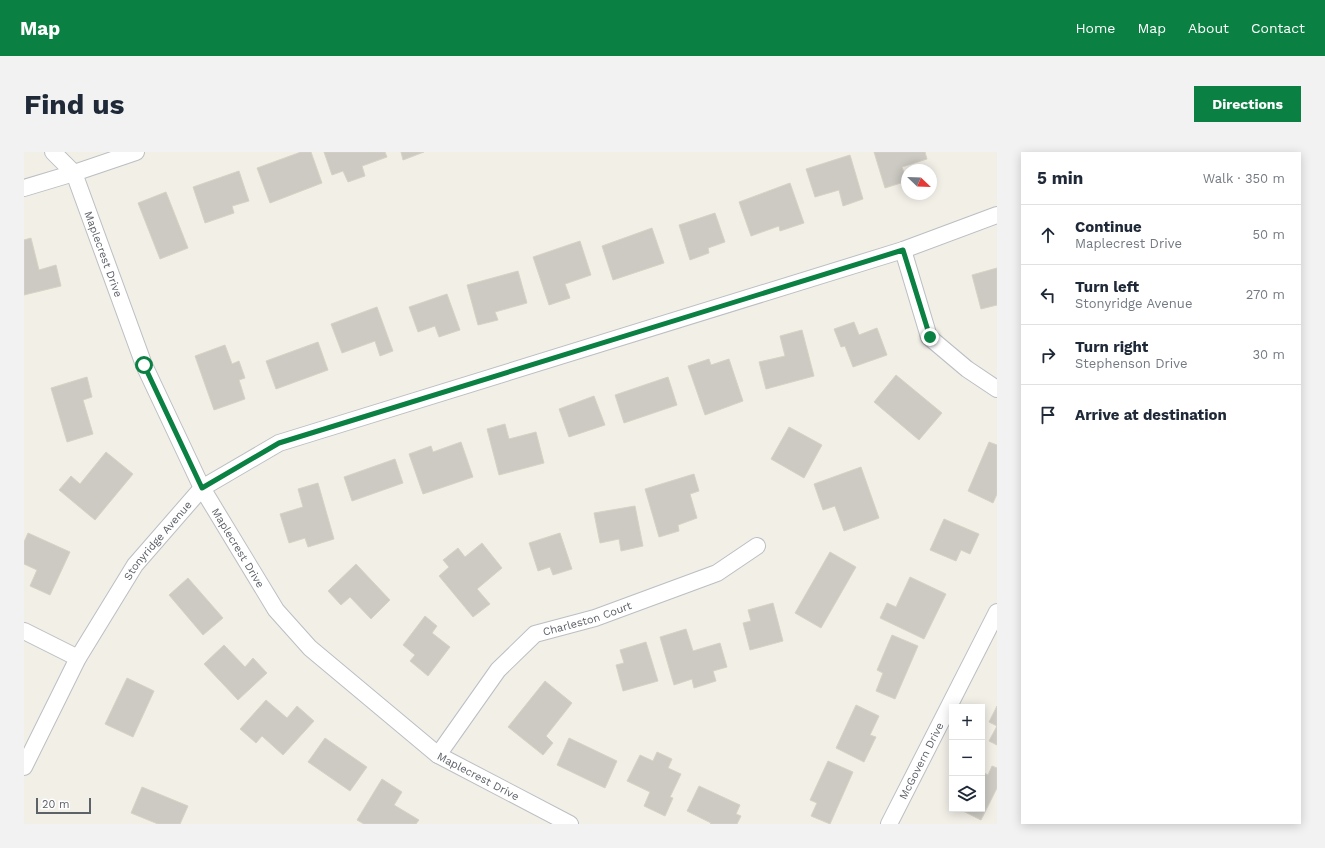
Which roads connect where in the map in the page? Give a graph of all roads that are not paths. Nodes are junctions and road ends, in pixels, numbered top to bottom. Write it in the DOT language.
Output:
graph roads {
  1 [pos="54,152"];
  2 [pos="136,152"];
  3 [pos="74,173"];
  4 [pos="24,188"];
  5 [pos="997,215"];
  6 [pos="903,250"];
  7 [pos="997,389"];
  8 [pos="202,488"];
  9 [pos="757,546"];
  10 [pos="997,612"];
  11 [pos="24,632"];
  12 [pos="78,658"];
  13 [pos="438,755"];
  14 [pos="24,767"];
  15 [pos="570,824"];
  16 [pos="889,824"];
  1 -- 3 [label="street, Maplecrest Drive"];
  2 -- 3 [label="street"];
  3 -- 4 [label="street"];
  3 -- 8 [label="street, Maplecrest Drive"];
  5 -- 6 [label="street, Stonyridge Avenue"];
  6 -- 7 [label="street"];
  6 -- 8 [label="street, Stonyridge Avenue"];
  8 -- 12 [label="street, Stonyridge Avenue"];
  8 -- 13 [label="street, Maplecrest Drive"];
  9 -- 13 [label="street, Charleston Court"];
  10 -- 16 [label="street, McGovern Drive"];
  11 -- 12 [label="street"];
  12 -- 14 [label="street, Stonyridge Avenue"];
  13 -- 15 [label="street, Maplecrest Drive"];
}
